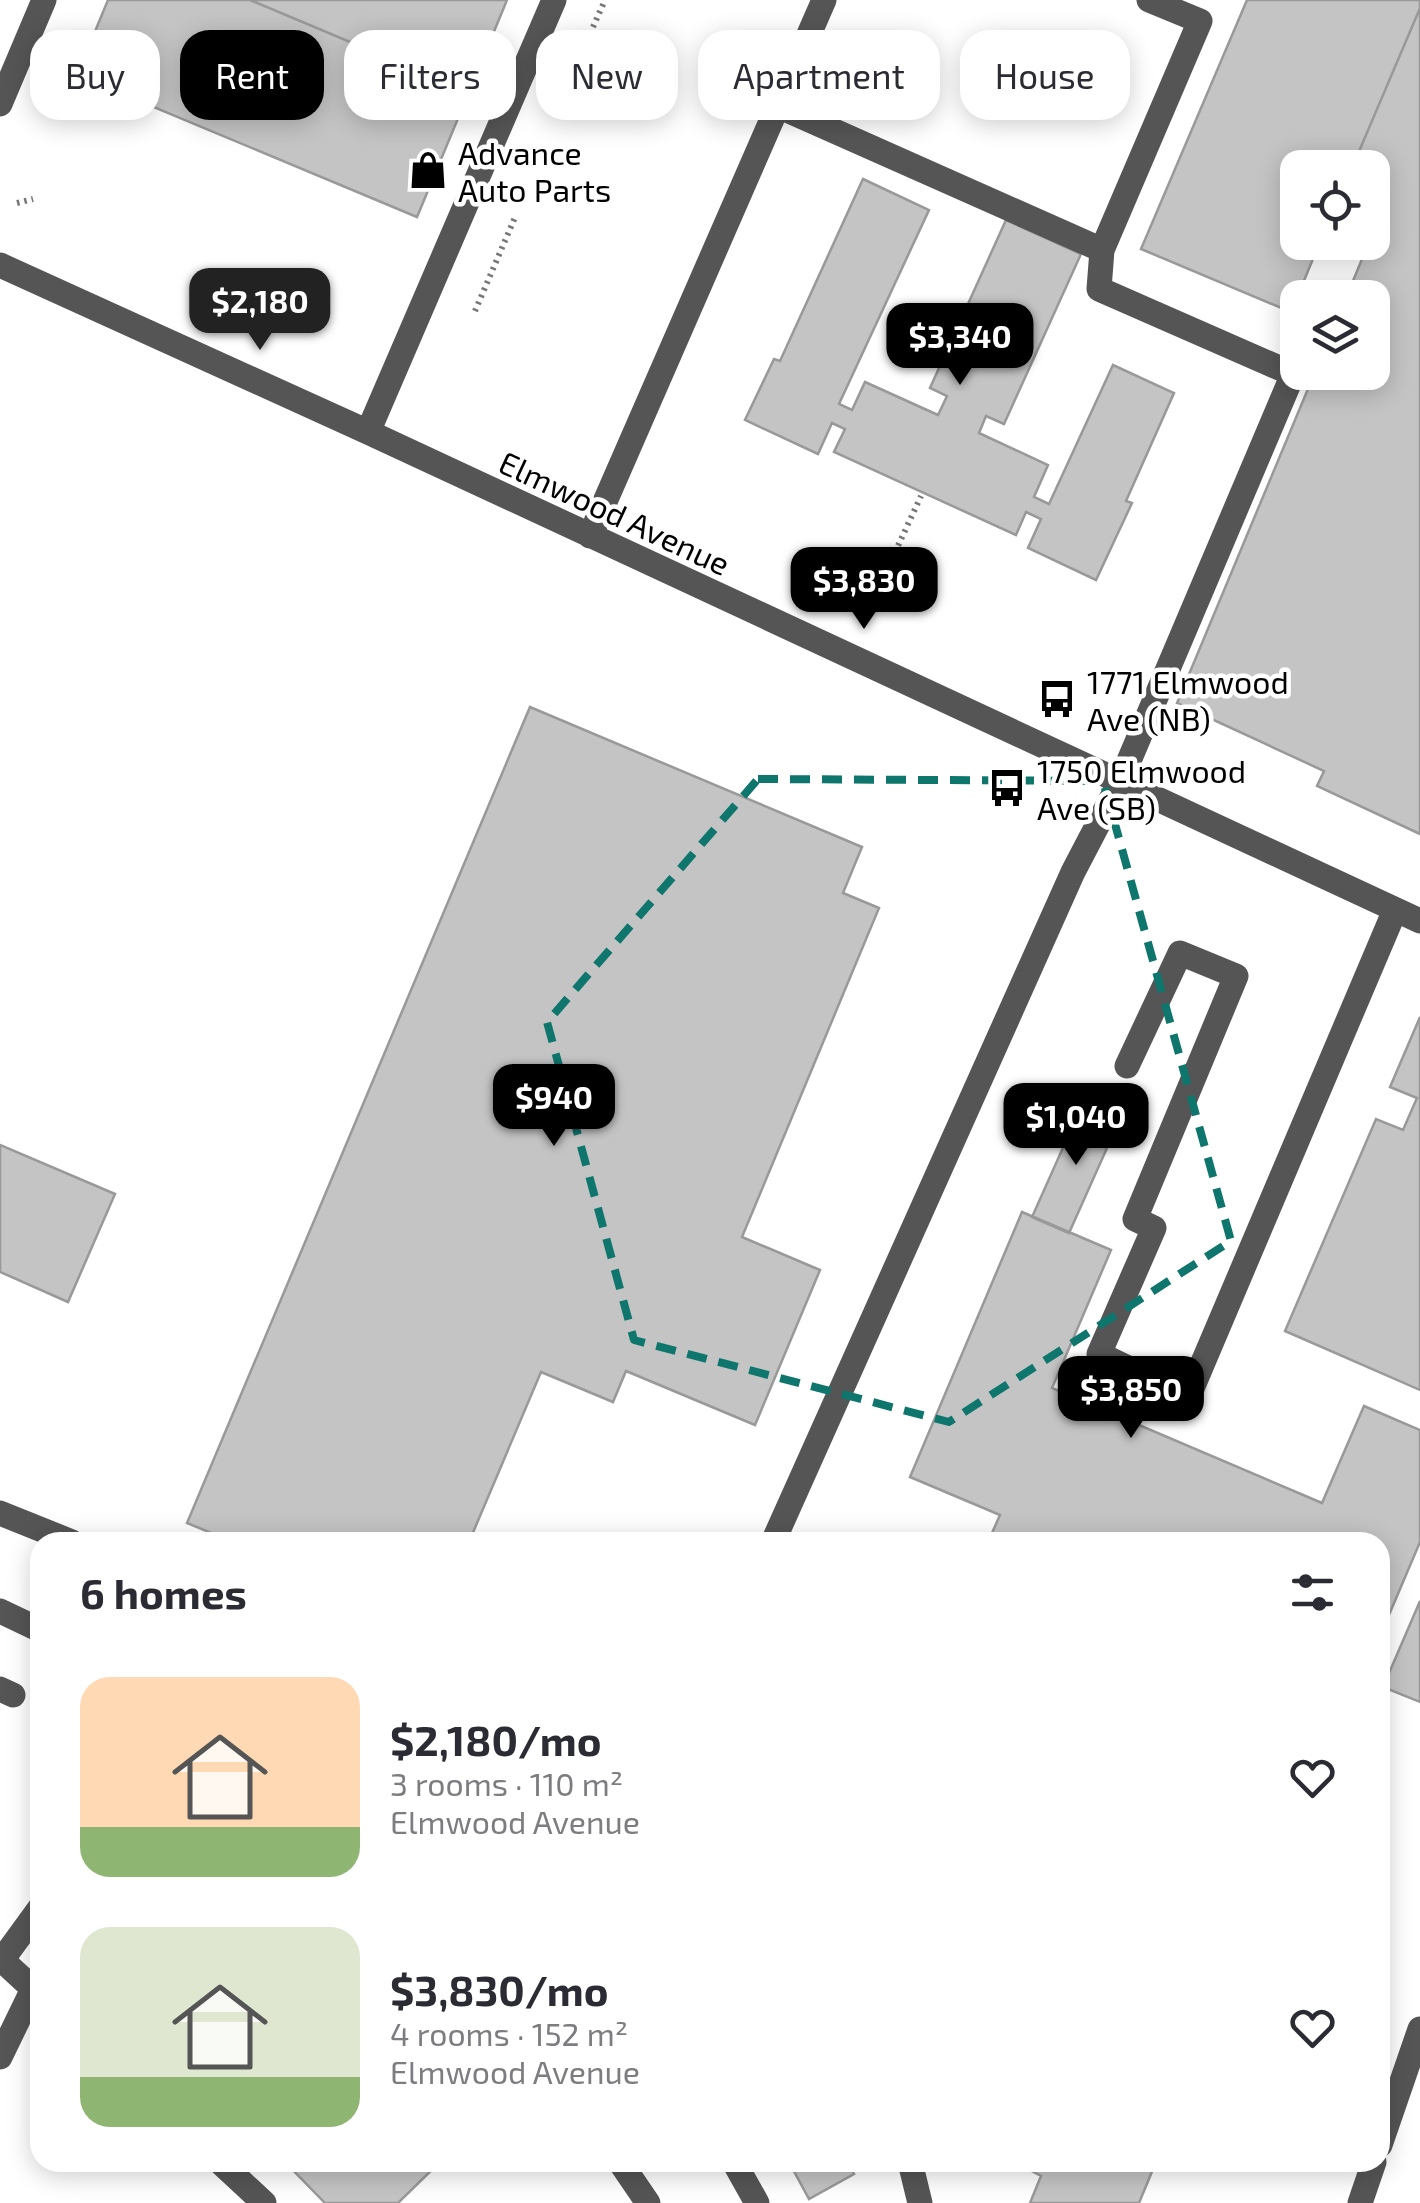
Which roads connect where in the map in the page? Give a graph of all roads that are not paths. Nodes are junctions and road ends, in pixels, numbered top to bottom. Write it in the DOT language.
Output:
graph roads {
  1 [pos="44,0"];
  2 [pos="554,0"];
  3 [pos="824,0"];
  4 [pos="1150,0"];
  5 [pos="811,30"];
  6 [pos="0,104"];
  7 [pos="772,120"];
  8 [pos="810,120"];
  9 [pos="1102,250"];
  10 [pos="0,265"];
  11 [pos="368,432"];
  12 [pos="590,536"];
  13 [pos="1120,782"];
  14 [pos="1394,910"];
  15 [pos="1420,922"];
  16 [pos="1127,1066"];
  17 [pos="0,1513"];
  18 [pos="47,1532"];
  19 [pos="777,1532"];
  20 [pos="0,1611"];
  21 [pos="30,1625"];
  22 [pos="30,1922"];
  23 [pos="30,1986"];
  24 [pos="30,2004"];
  25 [pos="1420,2029"];
  26 [pos="0,2057"];
  27 [pos="1390,2116"];
  28 [pos="231,2172"];
  29 [pos="627,2172"];
  30 [pos="740,2172"];
  31 [pos="912,2172"];
  32 [pos="1371,2172"];
  33 [pos="264,2203"];
  34 [pos="648,2203"];
  35 [pos="757,2203"];
  36 [pos="920,2203"];
  37 [pos="1360,2203"];
  1 -- 6 [label="street"];
  2 -- 11 [label="street"];
  3 -- 5 [label="street"];
  4 -- 9 [label="street"];
  7 -- 12 [label="street"];
  8 -- 9 [label="street"];
  9 -- 13 [label="street"];
  10 -- 11 [label="street, Elmwood Avenue"];
  11 -- 12 [label="street, Elmwood Avenue"];
  12 -- 13 [label="street, Elmwood Avenue"];
  13 -- 14 [label="street, Elmwood Avenue"];
  13 -- 19 [label="street"];
  14 -- 15 [label="street, Elmwood Avenue"];
  14 -- 16 [label="street"];
  17 -- 18 [label="street"];
  20 -- 21 [label="street"];
  22 -- 23 [label="street"];
  24 -- 26 [label="street"];
  25 -- 27 [label="street"];
  28 -- 33 [label="street"];
  29 -- 34 [label="street"];
  30 -- 35 [label="street"];
  31 -- 36 [label="street"];
  32 -- 37 [label="street"];
}
